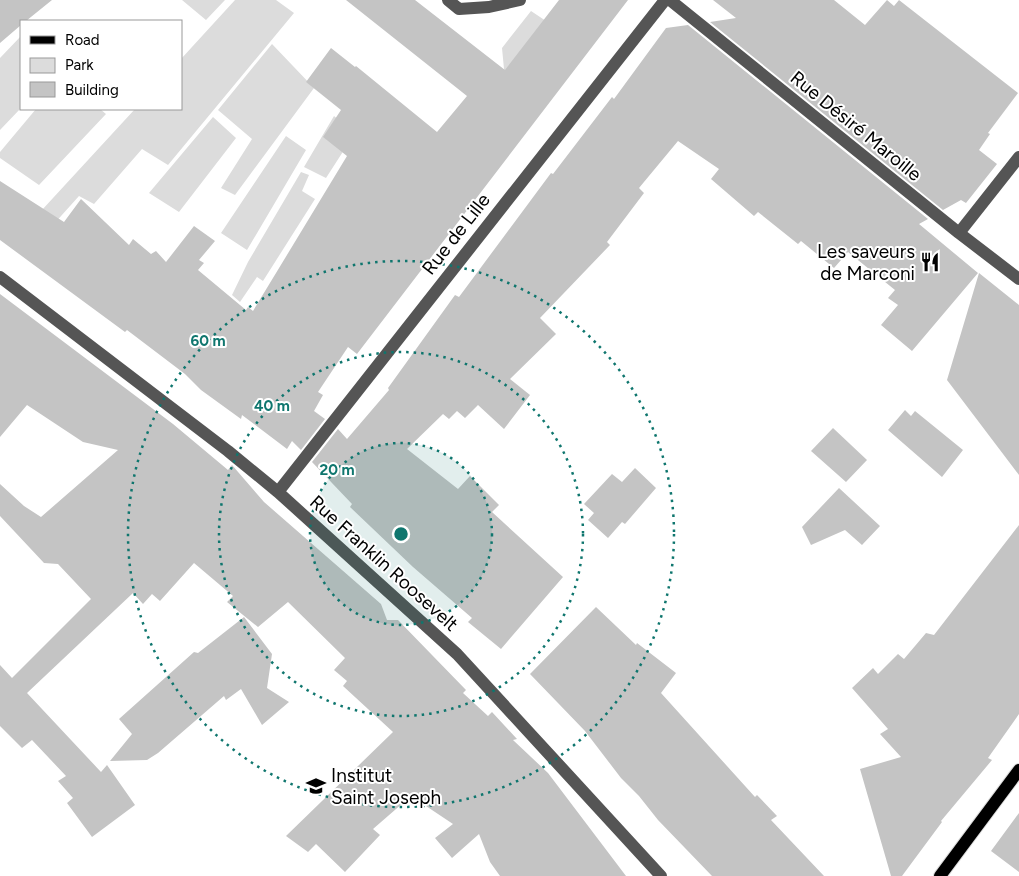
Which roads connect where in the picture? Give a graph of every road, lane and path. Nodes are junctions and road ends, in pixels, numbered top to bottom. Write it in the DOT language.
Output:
graph roads {
  1 [pos="448,0"];
  2 [pos="520,0"];
  3 [pos="665,0"];
  4 [pos="670,0"];
  5 [pos="1019,157"];
  6 [pos="959,233"];
  7 [pos="0,277"];
  8 [pos="1019,279"];
  9 [pos="278,492"];
  10 [pos="1019,770"];
  11 [pos="660,876"];
  12 [pos="940,876"];
  1 -- 2 [label="street"];
  3 -- 9 [label="street, Rue de Lille"];
  4 -- 6 [label="street, Rue Désiré Maroille"];
  5 -- 6 [label="street"];
  6 -- 8 [label="street, Rue Désiré Maroille"];
  7 -- 9 [label="street, Rue Franklin Roosevelt"];
  9 -- 11 [label="street, Rue Franklin Roosevelt"];
  10 -- 12 [label="main road"];
}
